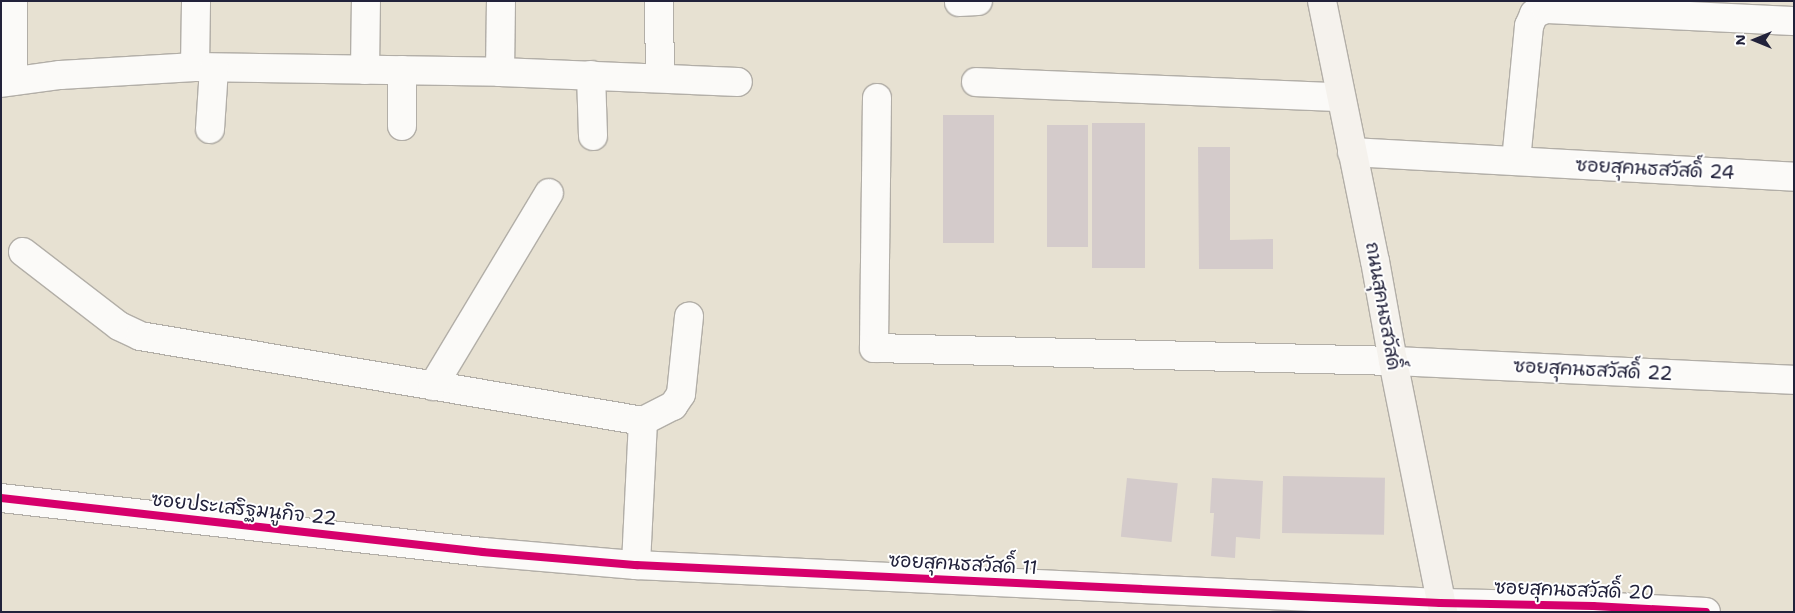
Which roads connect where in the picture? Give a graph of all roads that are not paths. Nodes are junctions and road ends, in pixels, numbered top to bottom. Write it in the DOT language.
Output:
graph roads {
  1 [pos="13,1"];
  2 [pos="196,1"];
  3 [pos="366,1"];
  4 [pos="501,1"];
  5 [pos="659,1"];
  6 [pos="1322,1"];
  7 [pos="1794,21"];
  8 [pos="204,67"];
  9 [pos="365,70"];
  10 [pos="402,70"];
  11 [pos="500,72"];
  12 [pos="591,76"];
  13 [pos="660,78"];
  14 [pos="7,82"];
  15 [pos="738,82"];
  16 [pos="976,82"];
  17 [pos="1341,97"];
  18 [pos="878,98"];
  19 [pos="402,126"];
  20 [pos="210,129"];
  21 [pos="593,136"];
  22 [pos="1352,152"];
  23 [pos="1516,160"];
  24 [pos="1794,177"];
  25 [pos="549,193"];
  26 [pos="23,252"];
  27 [pos="688,316"];
  28 [pos="1393,361"];
  29 [pos="1794,380"];
  30 [pos="433,386"];
  31 [pos="643,421"];
  32 [pos="1,498"];
  33 [pos="483,552"];
  34 [pos="636,565"];
  35 [pos="1442,607"];
  36 [pos="1706,612"];
  1 -- 14 [label="street"];
  2 -- 8 [label="street"];
  3 -- 9 [label="street"];
  4 -- 11 [label="street"];
  5 -- 13 [label="street"];
  6 -- 17 [label="main road, ถนนสุคนธสวัสดิ์"];
  7 -- 23 [label="street"];
  8 -- 9 [label="street"];
  8 -- 14 [label="street"];
  8 -- 20 [label="street"];
  9 -- 10 [label="street"];
  10 -- 11 [label="street"];
  10 -- 19 [label="street"];
  11 -- 12 [label="street"];
  12 -- 13 [label="street"];
  12 -- 21 [label="street"];
  13 -- 15 [label="street"];
  16 -- 17 [label="street"];
  17 -- 22 [label="main road, ถนนสุคนธสวัสดิ์"];
  18 -- 28 [label="street, ซอยสุคนธสวัสดิ์ 22"];
  22 -- 23 [label="street, ซอยสุคนธสวัสดิ์ 24"];
  22 -- 28 [label="main road, ถนนสุคนธสวัสดิ์"];
  23 -- 24 [label="street, ซอยสุคนธสวัสดิ์ 24"];
  25 -- 30 [label="street"];
  26 -- 30 [label="street"];
  27 -- 31 [label="street"];
  28 -- 29 [label="street, ซอยสุคนธสวัสดิ์ 22"];
  28 -- 35 [label="main road, ถนนสุคนธสวัสดิ์"];
  30 -- 31 [label="street"];
  31 -- 34 [label="street"];
  32 -- 33 [label="street, ซอยประเสริฐมนูกิจ 22"];
  33 -- 34 [label="street, ซอยสุคนธสวัสดิ์ 11"];
  34 -- 35 [label="street, ซอยสุคนธสวัสดิ์ 11"];
  35 -- 36 [label="street, ซอยสุคนธสวัสดิ์ 20"];
}
